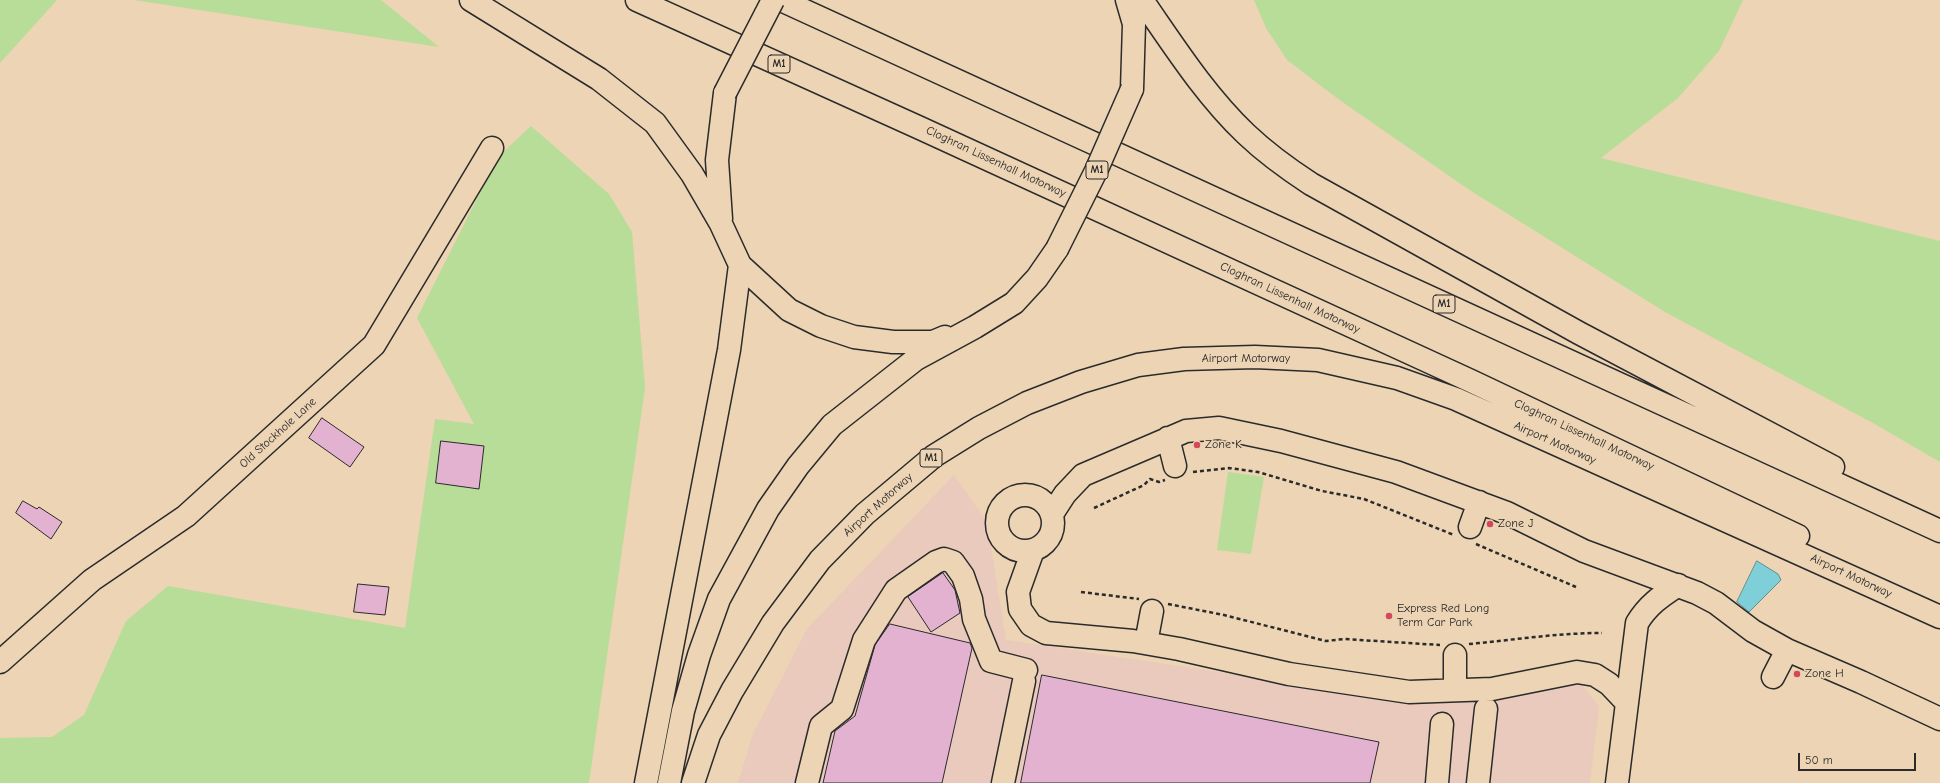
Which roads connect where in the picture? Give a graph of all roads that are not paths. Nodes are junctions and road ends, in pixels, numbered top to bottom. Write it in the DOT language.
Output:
graph roads {
  1 [pos="471,0"];
  2 [pos="637,0"];
  3 [pos="773,0"];
  4 [pos="781,0"];
  5 [pos="1128,0"];
  6 [pos="1142,0"];
  7 [pos="492,148"];
  8 [pos="721,224"];
  9 [pos="740,265"];
  10 [pos="975,327"];
  11 [pos="1168,438"];
  12 [pos="1176,473"];
  13 [pos="1479,502"];
  14 [pos="1052,514"];
  15 [pos="1940,523"];
  16 [pos="1940,531"];
  17 [pos="1466,535"];
  18 [pos="1033,550"];
  19 [pos="1678,585"];
  20 [pos="1940,603"];
  21 [pos="1153,604"];
  22 [pos="1940,617"];
  23 [pos="1146,643"];
  24 [pos="1455,648"];
  25 [pos="1788,650"];
  26 [pos="0,662"];
  27 [pos="1773,676"];
  28 [pos="1455,690"];
  29 [pos="1627,703"];
  30 [pos="1486,709"];
  31 [pos="1940,719"];
  32 [pos="1442,724"];
  33 [pos="646,783"];
  34 [pos="669,783"];
  35 [pos="692,783"];
  36 [pos="807,783"];
  37 [pos="1003,783"];
  38 [pos="1437,783"];
  39 [pos="1478,783"];
  40 [pos="1617,783"];
  1 -- 8 [label="main road, M1"];
  2 -- 20 [label="main road, Cloghran Lissenhall Motorway / M1"];
  3 -- 8 [label="main road, M1, bridge"];
  4 -- 16 [label="main road, M1"];
  5 -- 10 [label="main road, M1, bridge"];
  6 -- 15 [label="main road"];
  7 -- 26 [label="main road, Old Stockhole Lane"];
  8 -- 9 [label="main road, M1"];
  9 -- 10 [label="main road, M1"];
  9 -- 33 [label="main road"];
  10 -- 34 [label="main road"];
  11 -- 12 [label="main road"];
  11 -- 13 [label="main road"];
  11 -- 14 [label="main road"];
  13 -- 17 [label="main road"];
  13 -- 19 [label="main road"];
  14 -- 18 [label="main road"];
  14 -- 18 [label="main road"];
  18 -- 23 [label="main road"];
  19 -- 25 [label="main road"];
  19 -- 29 [label="main road"];
  21 -- 23 [label="main road"];
  22 -- 35 [label="main road, Airport Motorway / M1"];
  23 -- 28 [label="main road"];
  24 -- 28 [label="main road"];
  25 -- 27 [label="main road"];
  25 -- 31 [label="main road"];
  28 -- 29 [label="main road"];
  29 -- 40 [label="main road"];
  30 -- 39 [label="main road"];
  32 -- 38 [label="main road"];
  36 -- 37 [label="main road"];
}
